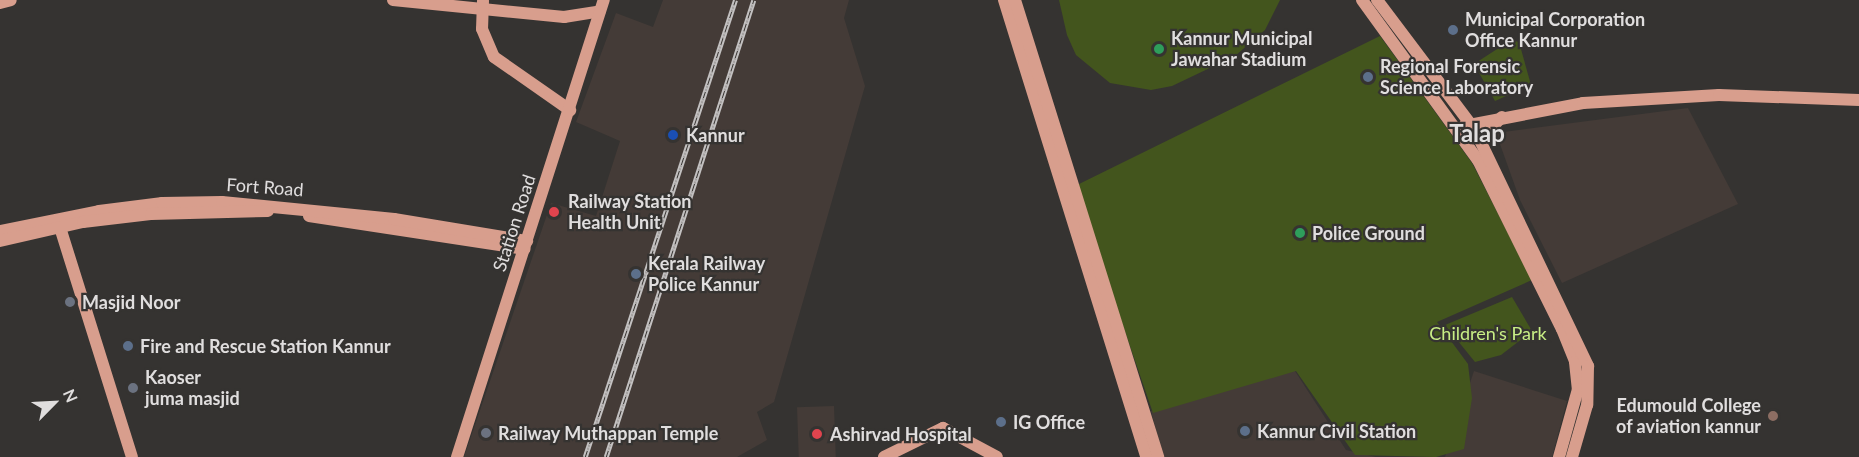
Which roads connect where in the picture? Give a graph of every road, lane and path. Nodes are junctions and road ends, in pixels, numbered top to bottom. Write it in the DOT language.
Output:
graph roads {
  1 [pos="11,0"];
  2 [pos="393,0"];
  3 [pos="1004,0"];
  4 [pos="1015,0"];
  5 [pos="1362,0"];
  6 [pos="1377,0"];
  7 [pos="0,3"];
  8 [pos="483,4"];
  9 [pos="602,5"];
  10 [pos="1859,100"];
  11 [pos="570,110"];
  12 [pos="1503,116"];
  13 [pos="1470,123"];
  14 [pos="1459,130"];
  15 [pos="1051,135"];
  16 [pos="1480,140"];
  17 [pos="58,223"];
  18 [pos="0,231"];
  19 [pos="0,240"];
  20 [pos="526,245"];
  21 [pos="132,457"];
  22 [pos="457,457"];
  23 [pos="884,457"];
  24 [pos="997,457"];
  25 [pos="1146,457"];
  26 [pos="1158,457"];
  27 [pos="1559,457"];
  28 [pos="1572,457"];
  1 -- 7 [label="main road"];
  2 -- 8 [label="main road"];
  3 -- 15 [label="main road"];
  4 -- 15 [label="main road"];
  5 -- 14 [label="main road"];
  6 -- 13 [label="main road"];
  8 -- 9 [label="main road"];
  8 -- 11 [label="main road"];
  9 -- 11 [label="main road, Station Road"];
  10 -- 12 [label="main road"];
  11 -- 20 [label="main road, Station Road"];
  12 -- 13 [label="main road"];
  12 -- 16 [label="main road"];
  13 -- 14 [label="main road"];
  13 -- 16 [label="main road"];
  14 -- 27 [label="main road"];
  15 -- 25 [label="main road"];
  15 -- 26 [label="main road"];
  16 -- 28 [label="main road"];
  17 -- 18 [label="main road, Fort Road"];
  17 -- 19 [label="main road, Fort Road"];
  17 -- 20 [label="main road, Fort Road"];
  17 -- 21 [label="main road"];
  20 -- 22 [label="main road, Station Road"];
  23 -- 24 [label="main road"];
}
